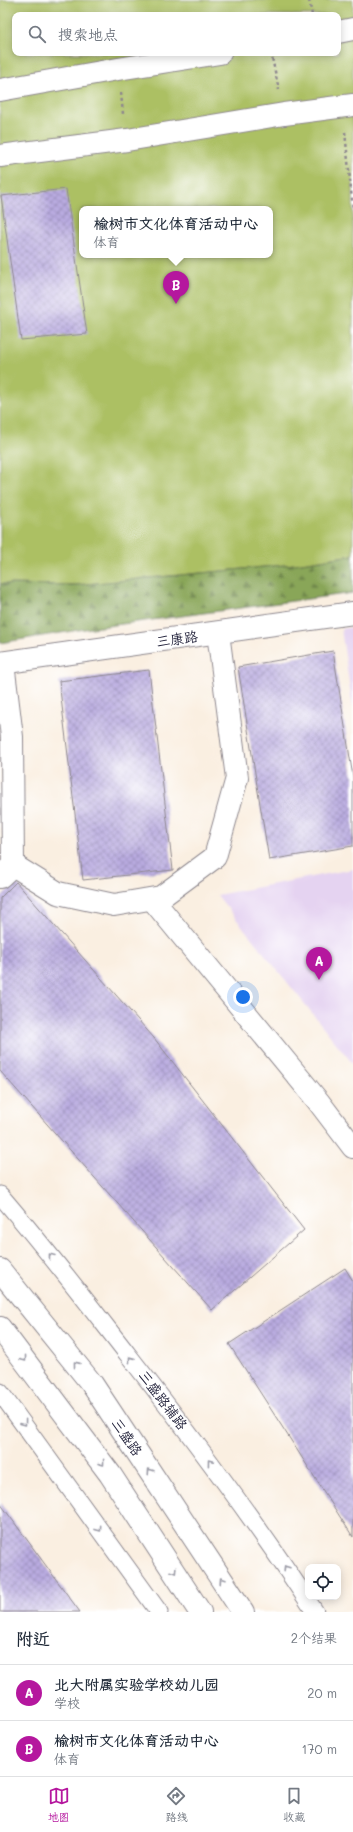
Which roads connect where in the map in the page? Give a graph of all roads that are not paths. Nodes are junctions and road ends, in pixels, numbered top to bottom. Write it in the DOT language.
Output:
graph roads {
  1 [pos="353,29"];
  2 [pos="341,31"];
  3 [pos="201,56"];
  4 [pos="0,90"];
  5 [pos="348,105"];
  6 [pos="0,156"];
  7 [pos="353,613"];
  8 [pos="218,633"];
  9 [pos="1,663"];
  10 [pos="6,871"];
  11 [pos="152,899"];
  12 [pos="353,1146"];
  13 [pos="0,1195"];
  14 [pos="0,1270"];
  15 [pos="0,1328"];
  16 [pos="0,1392"];
  17 [pos="158,1612"];
  18 [pos="200,1612"];
  19 [pos="243,1612"];
  20 [pos="315,1612"];
  1 -- 2 [label="street"];
  3 -- 4 [label="street"];
  5 -- 6 [label="street"];
  7 -- 8 [label="street, 三康路"];
  8 -- 9 [label="street, 三康路"];
  8 -- 11 [label="street"];
  9 -- 10 [label="street"];
  10 -- 11 [label="street"];
  11 -- 12 [label="street"];
  20 -- 13 [label="lane, 三盛路辅路, one-way"];
  19 -- 14 [label="street, 三盛路, one-way"];
  15 -- 18 [label="street, one-way"];
  16 -- 17 [label="lane, one-way"];
}
